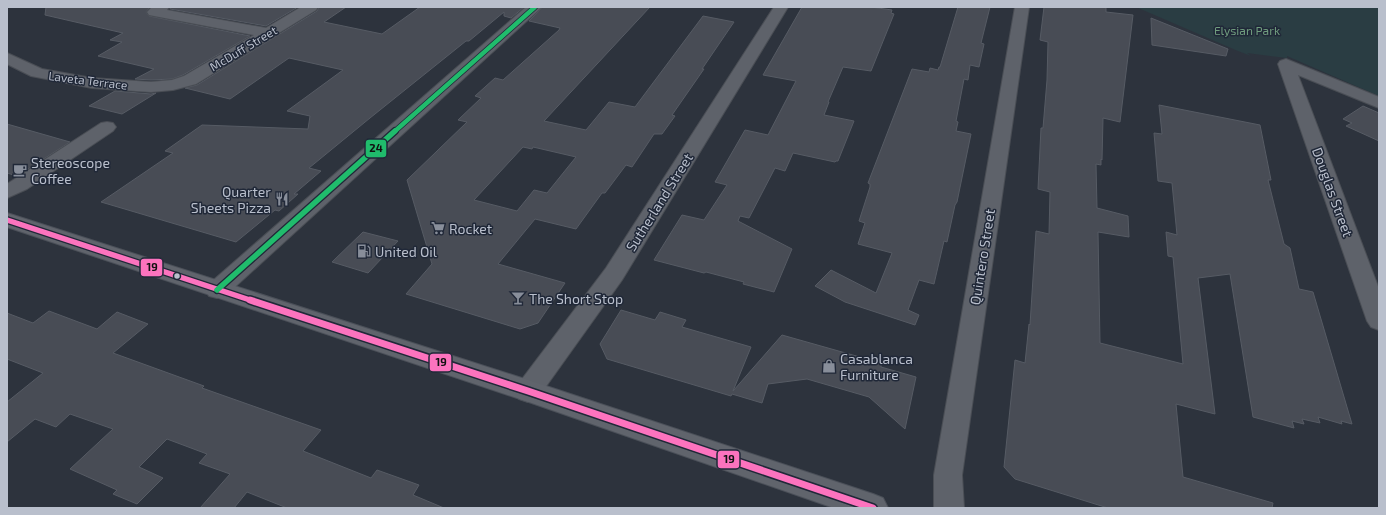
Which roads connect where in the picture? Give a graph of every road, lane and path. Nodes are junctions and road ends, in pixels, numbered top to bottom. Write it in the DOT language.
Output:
graph roads {
  1 [pos="162,7"];
  2 [pos="311,7"];
  3 [pos="535,7"];
  4 [pos="781,7"];
  5 [pos="1022,7"];
  6 [pos="268,33"];
  7 [pos="7,58"];
  8 [pos="173,85"];
  9 [pos="1379,103"];
  10 [pos="107,127"];
  11 [pos="7,192"];
  12 [pos="7,220"];
  13 [pos="1371,277"];
  14 [pos="217,290"];
  15 [pos="1379,321"];
  16 [pos="528,391"];
  17 [pos="873,508"];
  18 [pos="949,508"];
  1 -- 6 [label="street"];
  2 -- 6 [label="street, McDuff Street"];
  3 -- 14 [label="street"];
  4 -- 16 [label="street, Sutherland Street"];
  5 -- 18 [label="street, Quintero Street"];
  6 -- 8 [label="street, McDuff Street"];
  7 -- 8 [label="street, Laveta Terrace"];
  9 -- 13 [label="street, Douglas Street"];
  10 -- 11 [label="street"];
  12 -- 14 [label="main road"];
  13 -- 15 [label="street, Douglas Street"];
  14 -- 16 [label="main road"];
  16 -- 17 [label="main road"];
}
